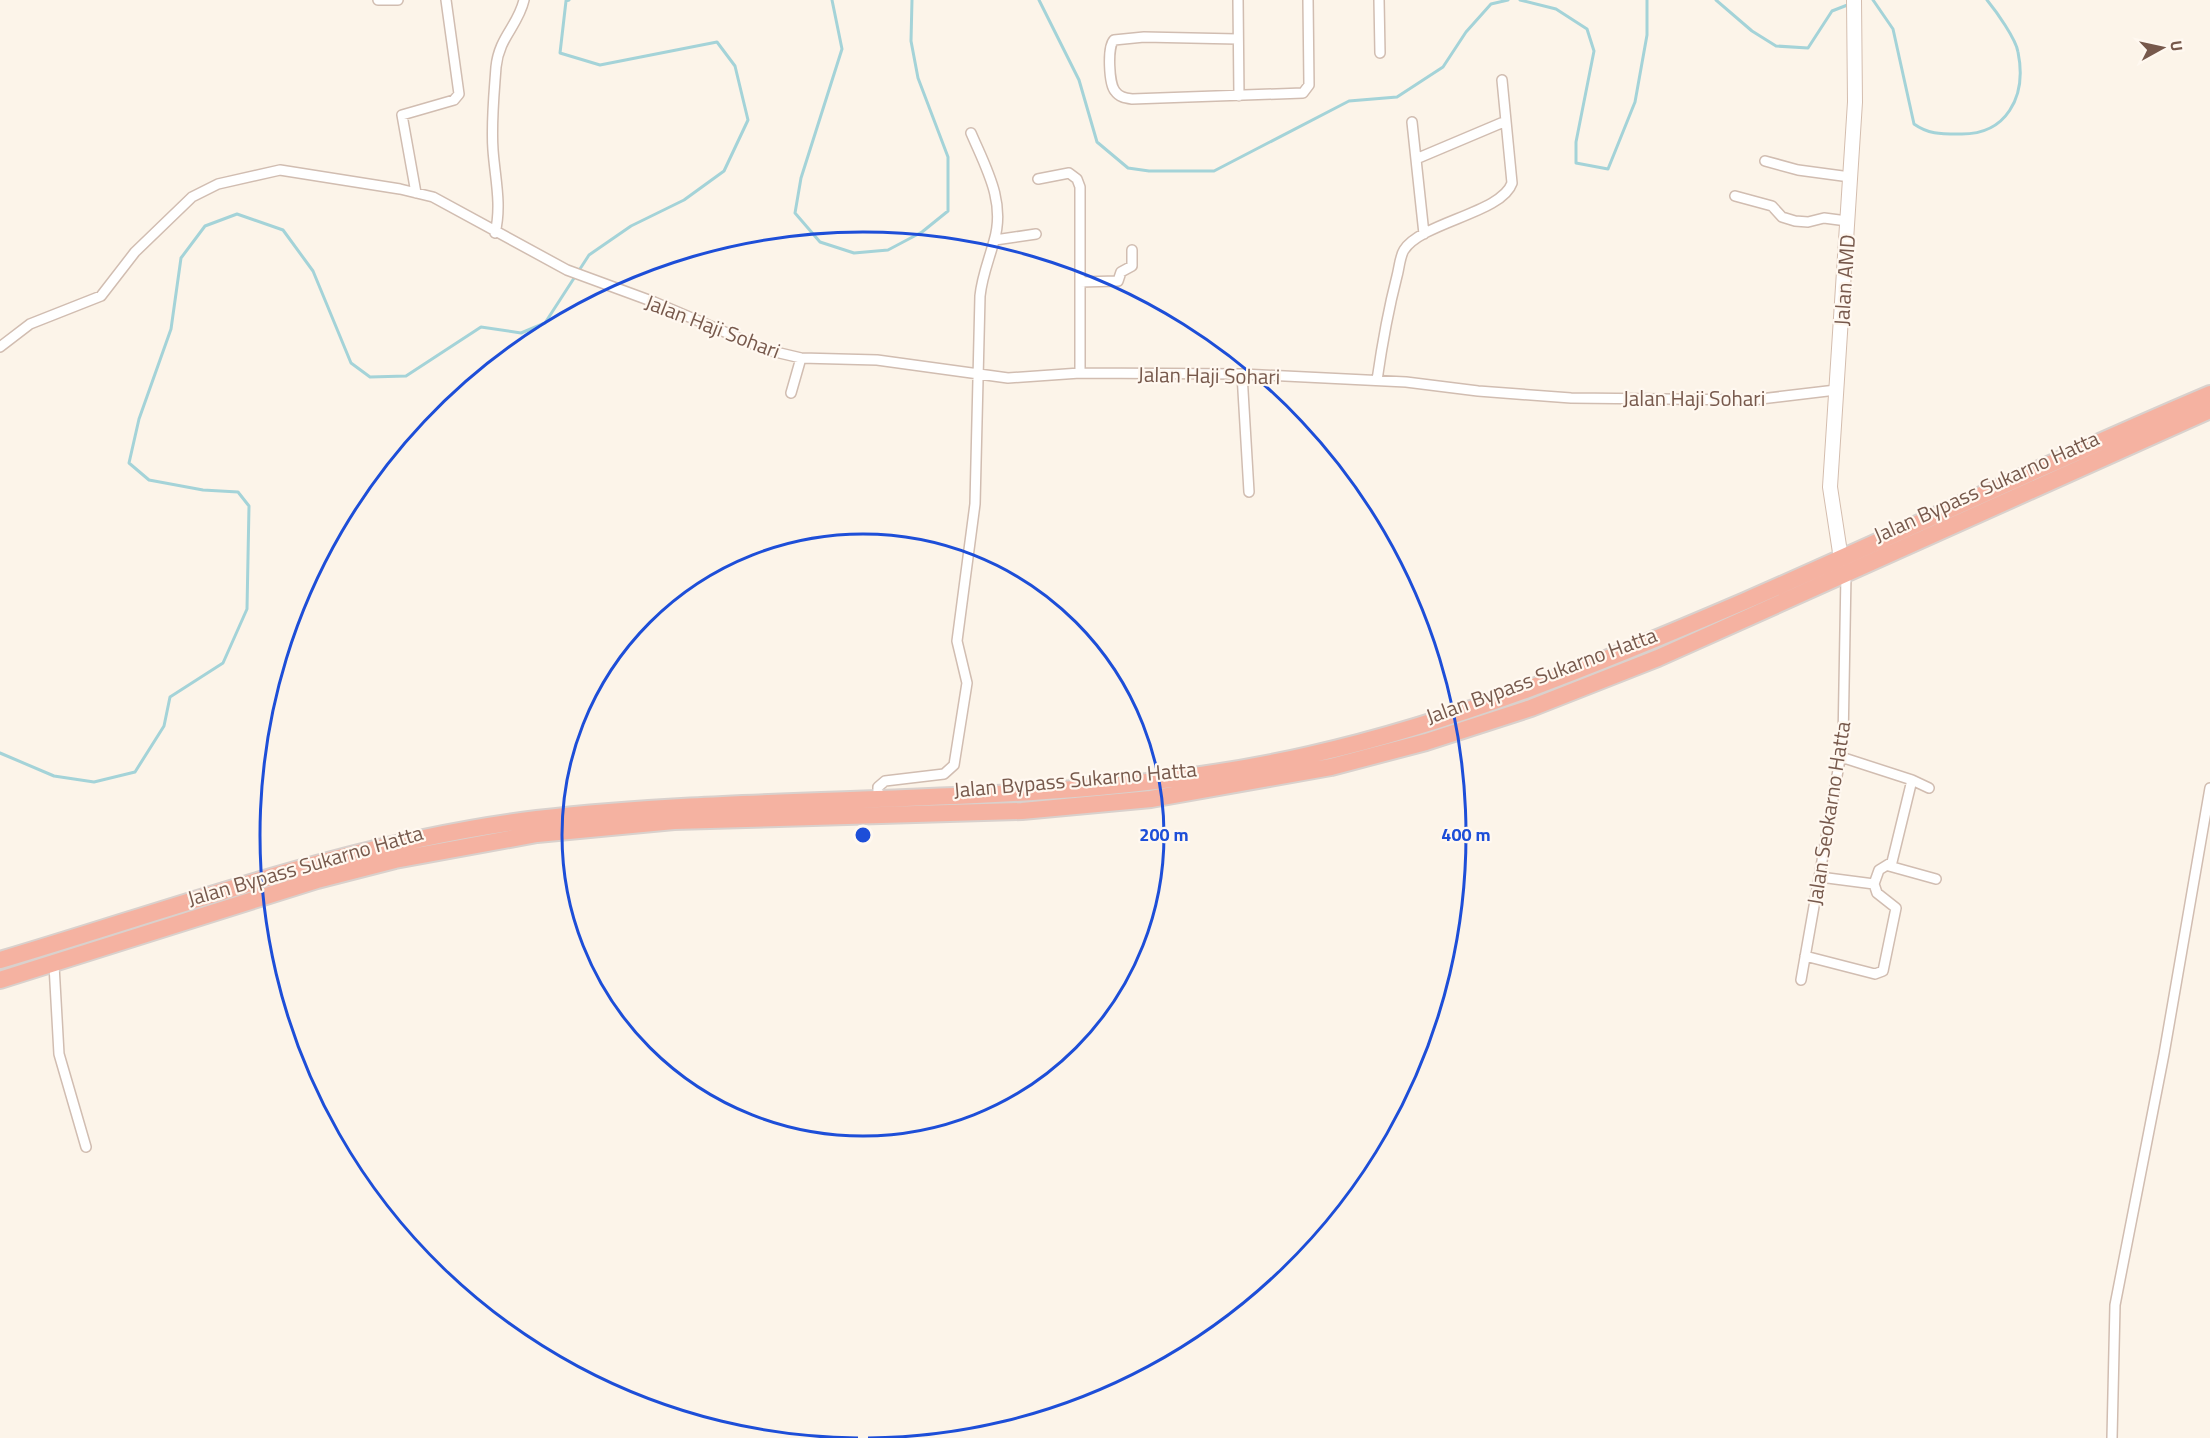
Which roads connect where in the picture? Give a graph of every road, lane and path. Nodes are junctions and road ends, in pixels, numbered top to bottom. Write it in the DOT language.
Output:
graph roads {
  1 [pos="378,0"];
  2 [pos="398,0"];
  3 [pos="446,0"];
  4 [pos="524,0"];
  5 [pos="1238,0"];
  6 [pos="1308,0"];
  7 [pos="1379,0"];
  8 [pos="1854,6"];
  9 [pos="1237,39"];
  10 [pos="1380,53"];
  11 [pos="1502,80"];
  12 [pos="1239,96"];
  13 [pos="1506,121"];
  14 [pos="1412,122"];
  15 [pos="971,133"];
  16 [pos="1416,159"];
  17 [pos="1765,161"];
  18 [pos="1850,177"];
  19 [pos="1038,179"];
  20 [pos="416,193"];
  21 [pos="1735,196"];
  22 [pos="1847,221"];
  23 [pos="495,232"];
  24 [pos="1036,234"];
  25 [pos="1424,234"];
  26 [pos="995,240"];
  27 [pos="1132,250"];
  28 [pos="1080,282"];
  29 [pos="0,347"];
  30 [pos="801,358"];
  31 [pos="1080,373"];
  32 [pos="1242,374"];
  33 [pos="979,376"];
  34 [pos="1377,381"];
  35 [pos="1836,390"];
  36 [pos="791,393"];
  37 [pos="2210,394"];
  38 [pos="2210,410"];
  39 [pos="1250,492"];
  40 [pos="1989,500"];
  41 [pos="1843,566"];
  42 [pos="1841,757"];
  43 [pos="1912,780"];
  44 [pos="1929,788"];
  45 [pos="2210,788"];
  46 [pos="878,799"];
  47 [pos="1889,866"];
  48 [pos="1820,877"];
  49 [pos="1936,879"];
  50 [pos="1874,884"];
  51 [pos="1805,956"];
  52 [pos="0,960"];
  53 [pos="54,965"];
  54 [pos="0,980"];
  55 [pos="1801,980"];
  56 [pos="86,1147"];
  57 [pos="2112,1438"];
  1 -- 2 [label="street"];
  3 -- 20 [label="street"];
  4 -- 23 [label="street"];
  5 -- 9 [label="street"];
  6 -- 12 [label="street"];
  7 -- 10 [label="street"];
  8 -- 18 [label="street, Jalan AMD"];
  9 -- 12 [label="street"];
  9 -- 12 [label="street"];
  11 -- 13 [label="street"];
  13 -- 16 [label="street"];
  13 -- 25 [label="street"];
  14 -- 16 [label="street"];
  15 -- 26 [label="street"];
  16 -- 25 [label="street"];
  17 -- 18 [label="street"];
  18 -- 22 [label="street, Jalan AMD"];
  19 -- 28 [label="street"];
  20 -- 23 [label="street, Jalan Haji Sohari"];
  20 -- 29 [label="street, Jalan Haji Sohari"];
  21 -- 22 [label="street"];
  22 -- 35 [label="street, Jalan AMD"];
  23 -- 30 [label="street, Jalan Haji Sohari"];
  24 -- 26 [label="street"];
  25 -- 34 [label="street"];
  26 -- 33 [label="street"];
  27 -- 28 [label="street"];
  28 -- 31 [label="street"];
  30 -- 33 [label="street, Jalan Haji Sohari"];
  30 -- 36 [label="street"];
  31 -- 32 [label="street, Jalan Haji Sohari"];
  31 -- 33 [label="street, Jalan Haji Sohari"];
  32 -- 34 [label="street, Jalan Haji Sohari"];
  32 -- 39 [label="street"];
  33 -- 46 [label="street"];
  34 -- 35 [label="street, Jalan Haji Sohari"];
  35 -- 41 [label="street, Jalan AMD"];
  37 -- 40 [label="highway, Jalan Bypass Sukarno Hatta"];
  38 -- 40 [label="highway, Jalan Bypass Sukarno Hatta"];
  40 -- 41 [label="highway, Jalan Bypass Sukarno Hatta"];
  41 -- 42 [label="street, Jalan Seokarno Hatta"];
  41 -- 46 [label="highway, Jalan Bypass Sukarno Hatta"];
  41 -- 53 [label="highway, Jalan Bypass Sukarno Hatta"];
  42 -- 43 [label="street"];
  42 -- 48 [label="street, Jalan Seokarno Hatta"];
  43 -- 44 [label="street"];
  43 -- 47 [label="street"];
  45 -- 57 [label="street"];
  46 -- 52 [label="highway, Jalan Bypass Sukarno Hatta"];
  47 -- 49 [label="street"];
  47 -- 50 [label="street"];
  48 -- 50 [label="street"];
  48 -- 51 [label="street, Jalan Seokarno Hatta"];
  50 -- 51 [label="street"];
  51 -- 55 [label="street, Jalan Seokarno Hatta"];
  53 -- 54 [label="highway, Jalan Bypass Sukarno Hatta"];
  53 -- 56 [label="street"];
}
